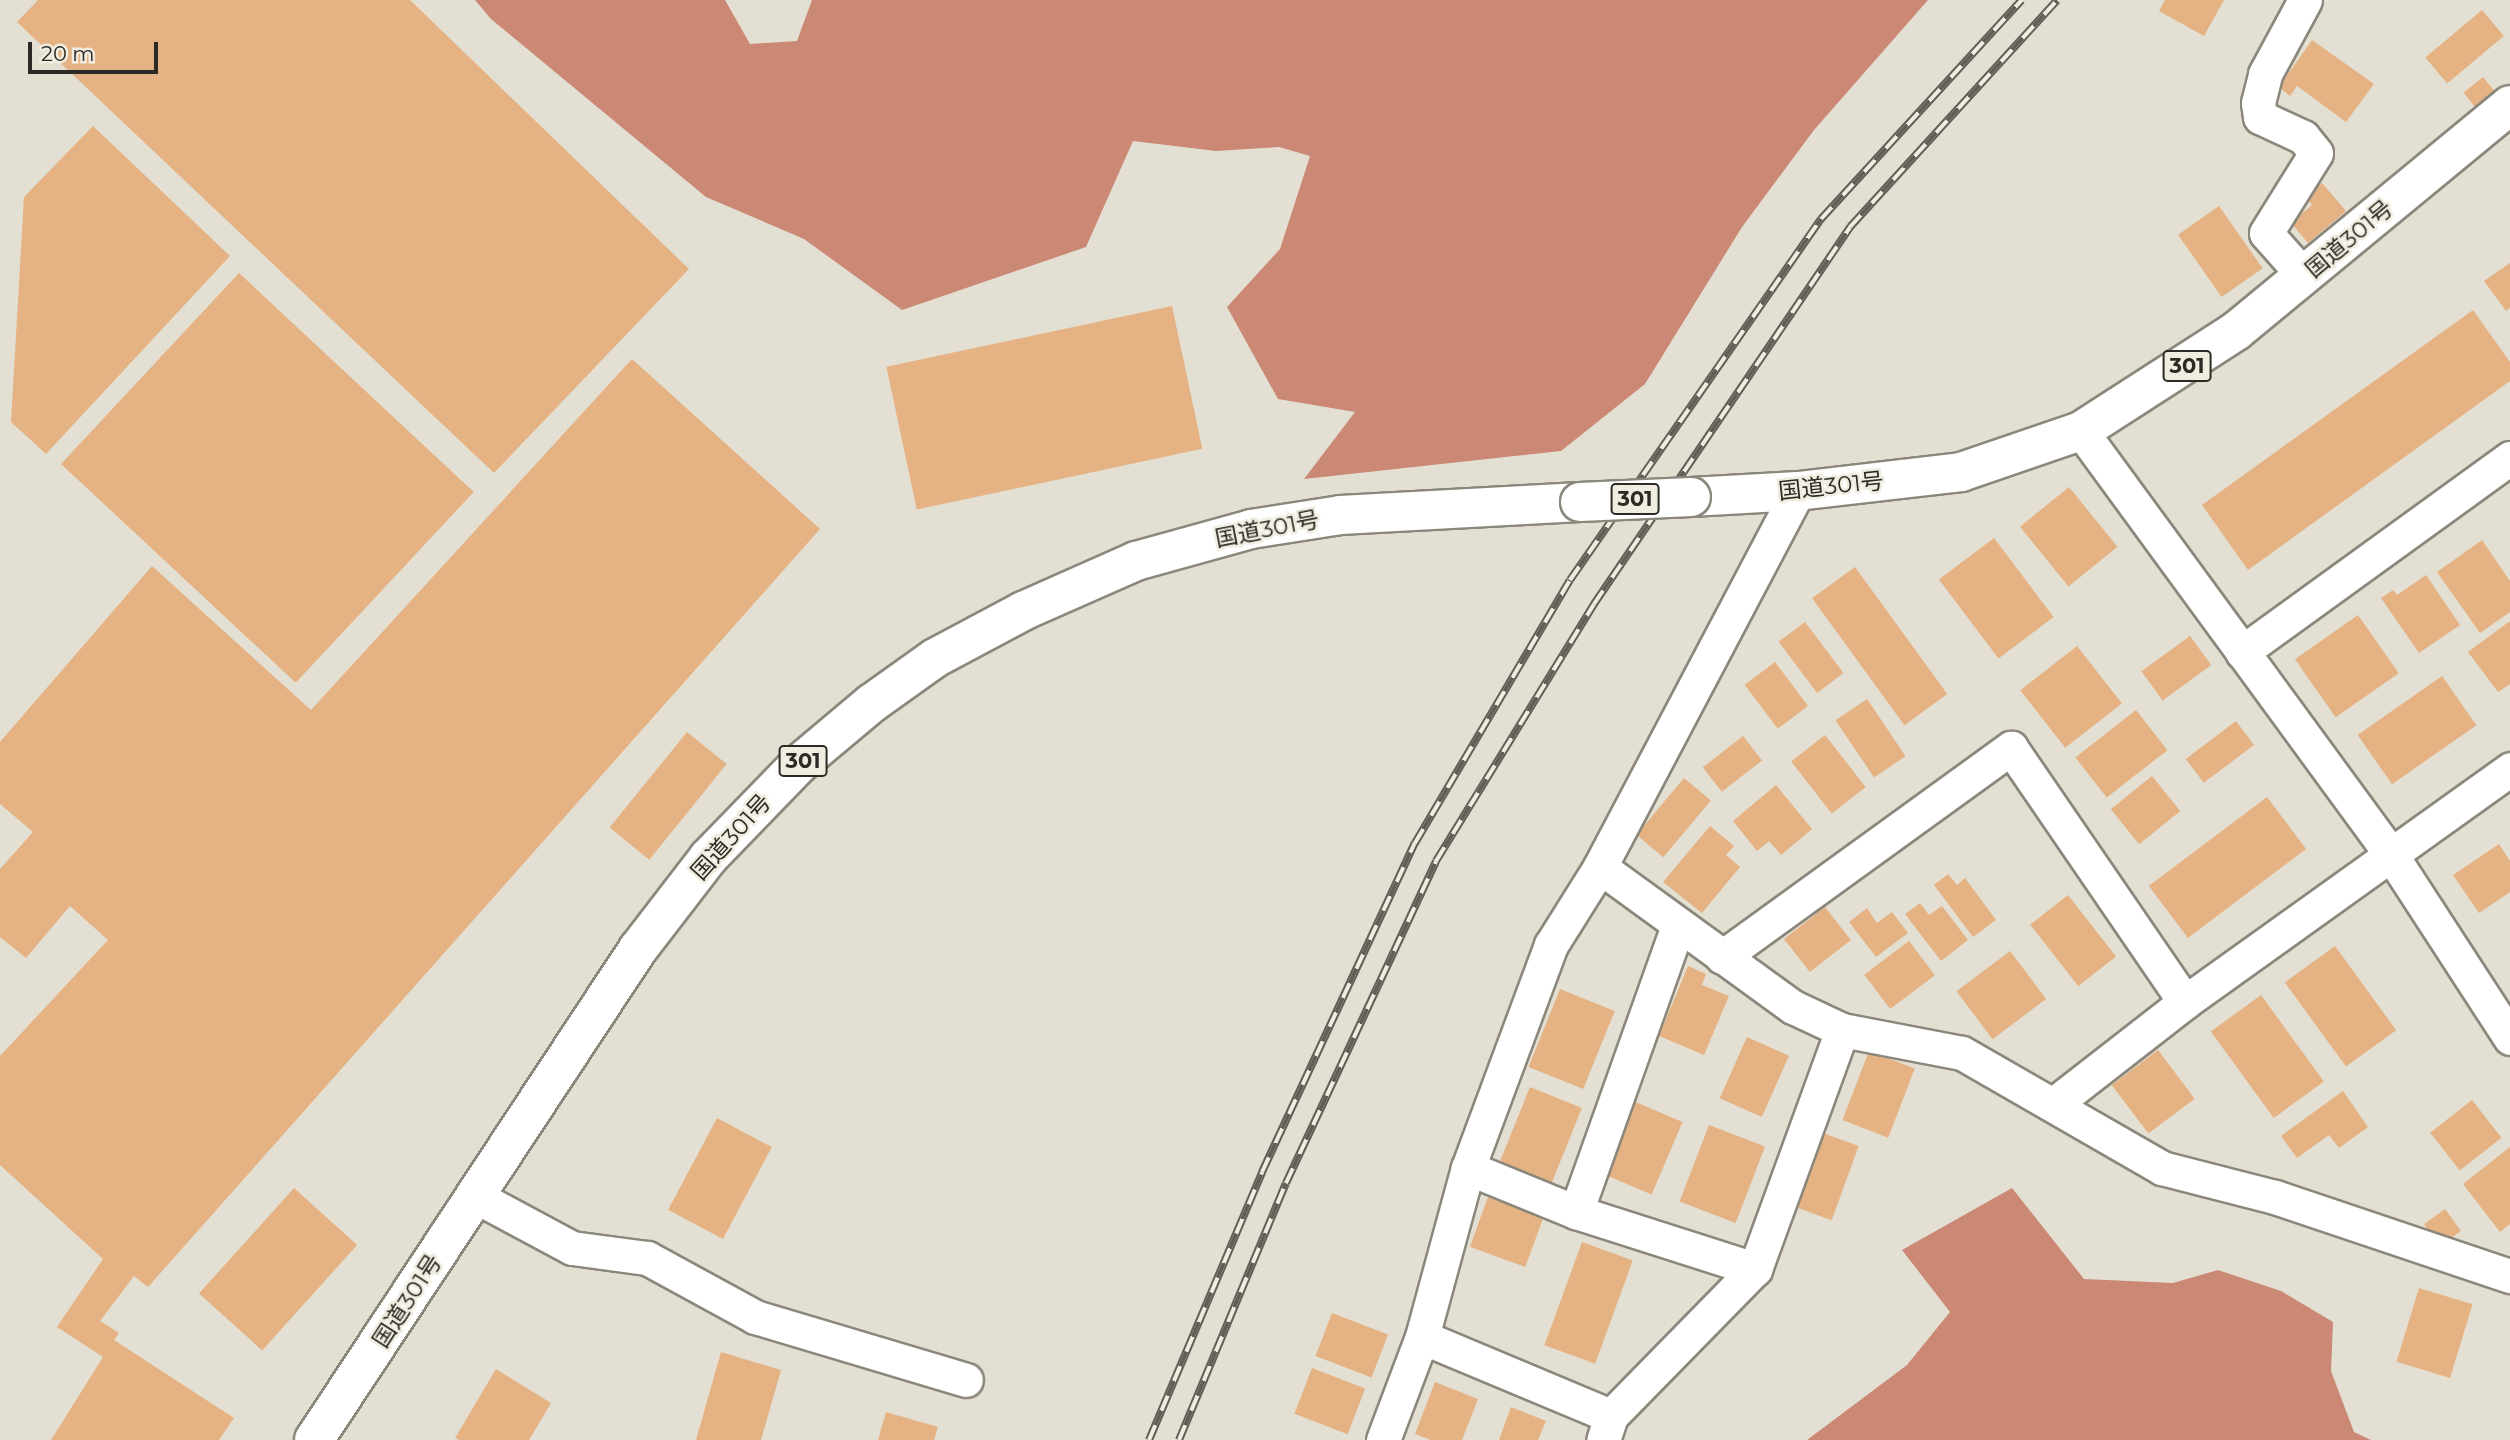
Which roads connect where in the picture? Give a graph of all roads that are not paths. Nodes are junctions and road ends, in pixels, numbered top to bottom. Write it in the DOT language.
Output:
graph roads {
  1 [pos="2305,0"];
  2 [pos="2510,105"];
  3 [pos="2304,276"];
  4 [pos="2081,431"];
  5 [pos="2510,458"];
  6 [pos="1798,491"];
  7 [pos="2242,652"];
  8 [pos="2510,769"];
  9 [pos="2392,856"];
  10 [pos="1600,867"];
  11 [pos="1678,926"];
  12 [pos="1722,957"];
  13 [pos="2185,1002"];
  14 [pos="1842,1030"];
  15 [pos="2510,1038"];
  16 [pos="2054,1104"];
  17 [pos="1468,1168"];
  18 [pos="475,1196"];
  19 [pos="1576,1212"];
  20 [pos="1755,1269"];
  21 [pos="2510,1276"];
  22 [pos="1422,1337"];
  23 [pos="966,1380"];
  24 [pos="1607,1428"];
  25 [pos="314,1440"];
  26 [pos="1383,1440"];
  1 -- 3 [label="street"];
  2 -- 3 [label="highway, 国道301号 / 301"];
  3 -- 4 [label="highway, 国道301号 / 301"];
  4 -- 6 [label="highway, 国道301号 / 301"];
  4 -- 7 [label="street"];
  5 -- 7 [label="street"];
  6 -- 10 [label="street"];
  6 -- 18 [label="highway, 国道301号 / 301, bridge"];
  7 -- 9 [label="street"];
  8 -- 9 [label="street"];
  9 -- 13 [label="street"];
  9 -- 15 [label="street"];
  10 -- 11 [label="street"];
  10 -- 17 [label="street"];
  11 -- 12 [label="street"];
  11 -- 19 [label="street"];
  12 -- 13 [label="street"];
  12 -- 14 [label="street"];
  13 -- 16 [label="street"];
  14 -- 16 [label="street"];
  14 -- 20 [label="street"];
  16 -- 21 [label="street"];
  17 -- 19 [label="street"];
  17 -- 22 [label="street"];
  18 -- 23 [label="street"];
  18 -- 25 [label="highway, 国道301号 / 301"];
  19 -- 20 [label="street"];
  20 -- 24 [label="street"];
  22 -- 24 [label="street"];
  22 -- 26 [label="street"];
}
